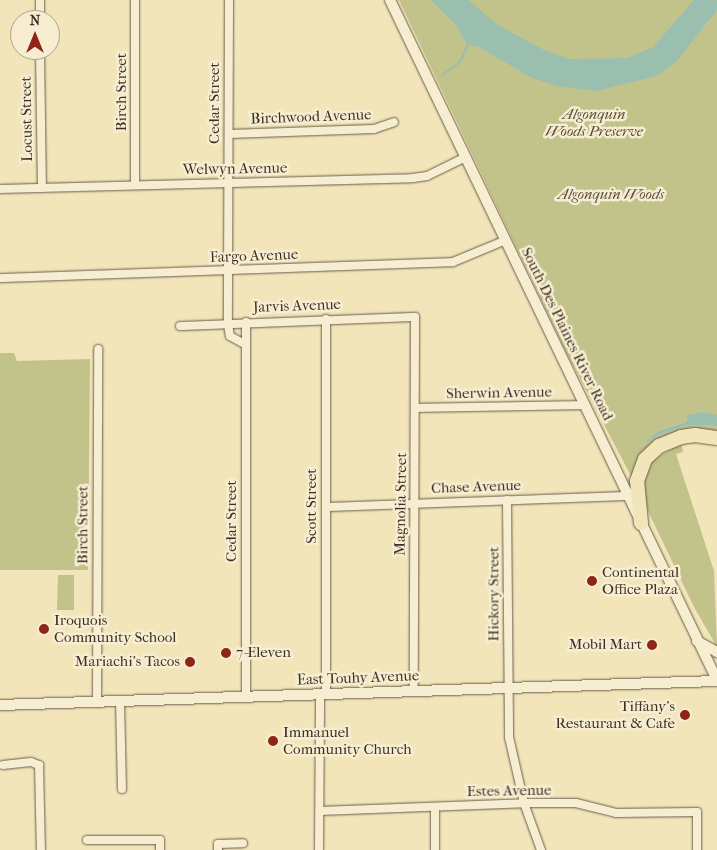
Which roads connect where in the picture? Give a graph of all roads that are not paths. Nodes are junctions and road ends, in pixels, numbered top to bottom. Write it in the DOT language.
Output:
graph roads {
  1 [pos="135,0"];
  2 [pos="229,0"];
  3 [pos="390,0"];
  4 [pos="40,60"];
  5 [pos="394,122"];
  6 [pos="229,134"];
  7 [pos="466,157"];
  8 [pos="229,183"];
  9 [pos="135,185"];
  10 [pos="42,188"];
  11 [pos="0,189"];
  12 [pos="506,240"];
  13 [pos="228,271"];
  14 [pos="0,278"];
  15 [pos="415,316"];
  16 [pos="326,319"];
  17 [pos="246,322"];
  18 [pos="228,324"];
  19 [pos="180,326"];
  20 [pos="246,345"];
  21 [pos="98,348"];
  22 [pos="584,405"];
  23 [pos="416,408"];
  24 [pos="717,438"];
  25 [pos="628,496"];
  26 [pos="507,500"];
  27 [pos="414,503"];
  28 [pos="326,506"];
  29 [pos="641,523"];
  30 [pos="697,641"];
  31 [pos="717,652"];
  32 [pos="717,681"];
  33 [pos="508,688"];
  34 [pos="414,691"];
  35 [pos="323,694"];
  36 [pos="246,697"];
  37 [pos="120,701"];
  38 [pos="97,702"];
  39 [pos="0,705"];
  40 [pos="3,765"];
  41 [pos="122,789"];
  42 [pos="524,803"];
  43 [pos="435,807"];
  44 [pos="320,811"];
  45 [pos="86,840"];
  46 [pos="243,843"];
  47 [pos="41,850"];
  48 [pos="160,850"];
  49 [pos="218,850"];
  50 [pos="320,850"];
  51 [pos="435,850"];
  52 [pos="541,850"];
  53 [pos="697,850"];
  1 -- 9 [label="street, Birch Street"];
  2 -- 6 [label="street, Cedar Street"];
  3 -- 7 [label="main road, South Des Plaines River Road"];
  4 -- 10 [label="street, Locust Street"];
  5 -- 6 [label="street, Birchwood Avenue"];
  6 -- 8 [label="street, Cedar Street"];
  7 -- 8 [label="street, Welwyn Avenue"];
  7 -- 12 [label="main road, South Des Plaines River Road"];
  8 -- 9 [label="street, Welwyn Avenue"];
  8 -- 13 [label="street, Cedar Street"];
  9 -- 10 [label="street, Welwyn Avenue"];
  10 -- 11 [label="street, Welwyn Avenue"];
  12 -- 13 [label="street, Fargo Avenue"];
  12 -- 22 [label="main road, South Des Plaines River Road"];
  13 -- 14 [label="street, Fargo Avenue"];
  13 -- 18 [label="street, Cedar Street"];
  15 -- 16 [label="street, Jarvis Avenue"];
  15 -- 23 [label="street, Magnolia Street"];
  16 -- 17 [label="street, Jarvis Avenue"];
  16 -- 28 [label="street, Scott Street"];
  17 -- 18 [label="street, Jarvis Avenue"];
  17 -- 20 [label="street, Cedar Street"];
  18 -- 19 [label="street, Jarvis Avenue"];
  18 -- 20 [label="street"];
  20 -- 36 [label="street, Cedar Street"];
  21 -- 38 [label="street, Birch Street"];
  22 -- 23 [label="street, Sherwin Avenue"];
  22 -- 25 [label="main road, South Des Plaines River Road"];
  23 -- 27 [label="street, Magnolia Street"];
  24 -- 29 [label="highway"];
  25 -- 26 [label="street, Chase Avenue"];
  25 -- 29 [label="main road, South Des Plaines River Road"];
  26 -- 27 [label="street, Chase Avenue"];
  26 -- 33 [label="street, Hickory Street"];
  27 -- 28 [label="street, Chase Avenue"];
  27 -- 34 [label="street, Magnolia Street"];
  28 -- 35 [label="street, Scott Street"];
  29 -- 30 [label="main road, South Des Plaines River Road"];
  30 -- 31 [label="main road"];
  30 -- 32 [label="main road, South Des Plaines River Road"];
  32 -- 33 [label="main road, East Touhy Avenue"];
  33 -- 34 [label="main road, East Touhy Avenue"];
  33 -- 42 [label="street, Hickory Street"];
  34 -- 35 [label="main road, East Touhy Avenue"];
  35 -- 36 [label="main road, East Touhy Avenue"];
  35 -- 44 [label="street, Scott Street"];
  36 -- 37 [label="main road, East Touhy Avenue"];
  37 -- 38 [label="main road, East Touhy Avenue"];
  37 -- 41 [label="street"];
  38 -- 39 [label="main road, East Touhy Avenue"];
  40 -- 47 [label="street"];
  42 -- 43 [label="street, Estes Avenue"];
  42 -- 52 [label="street, Hickory Street"];
  42 -- 53 [label="street, Estes Avenue"];
  43 -- 44 [label="street, Estes Avenue"];
  43 -- 51 [label="street"];
  44 -- 50 [label="street, Scott Street"];
  45 -- 48 [label="street"];
  46 -- 49 [label="street"];
}
